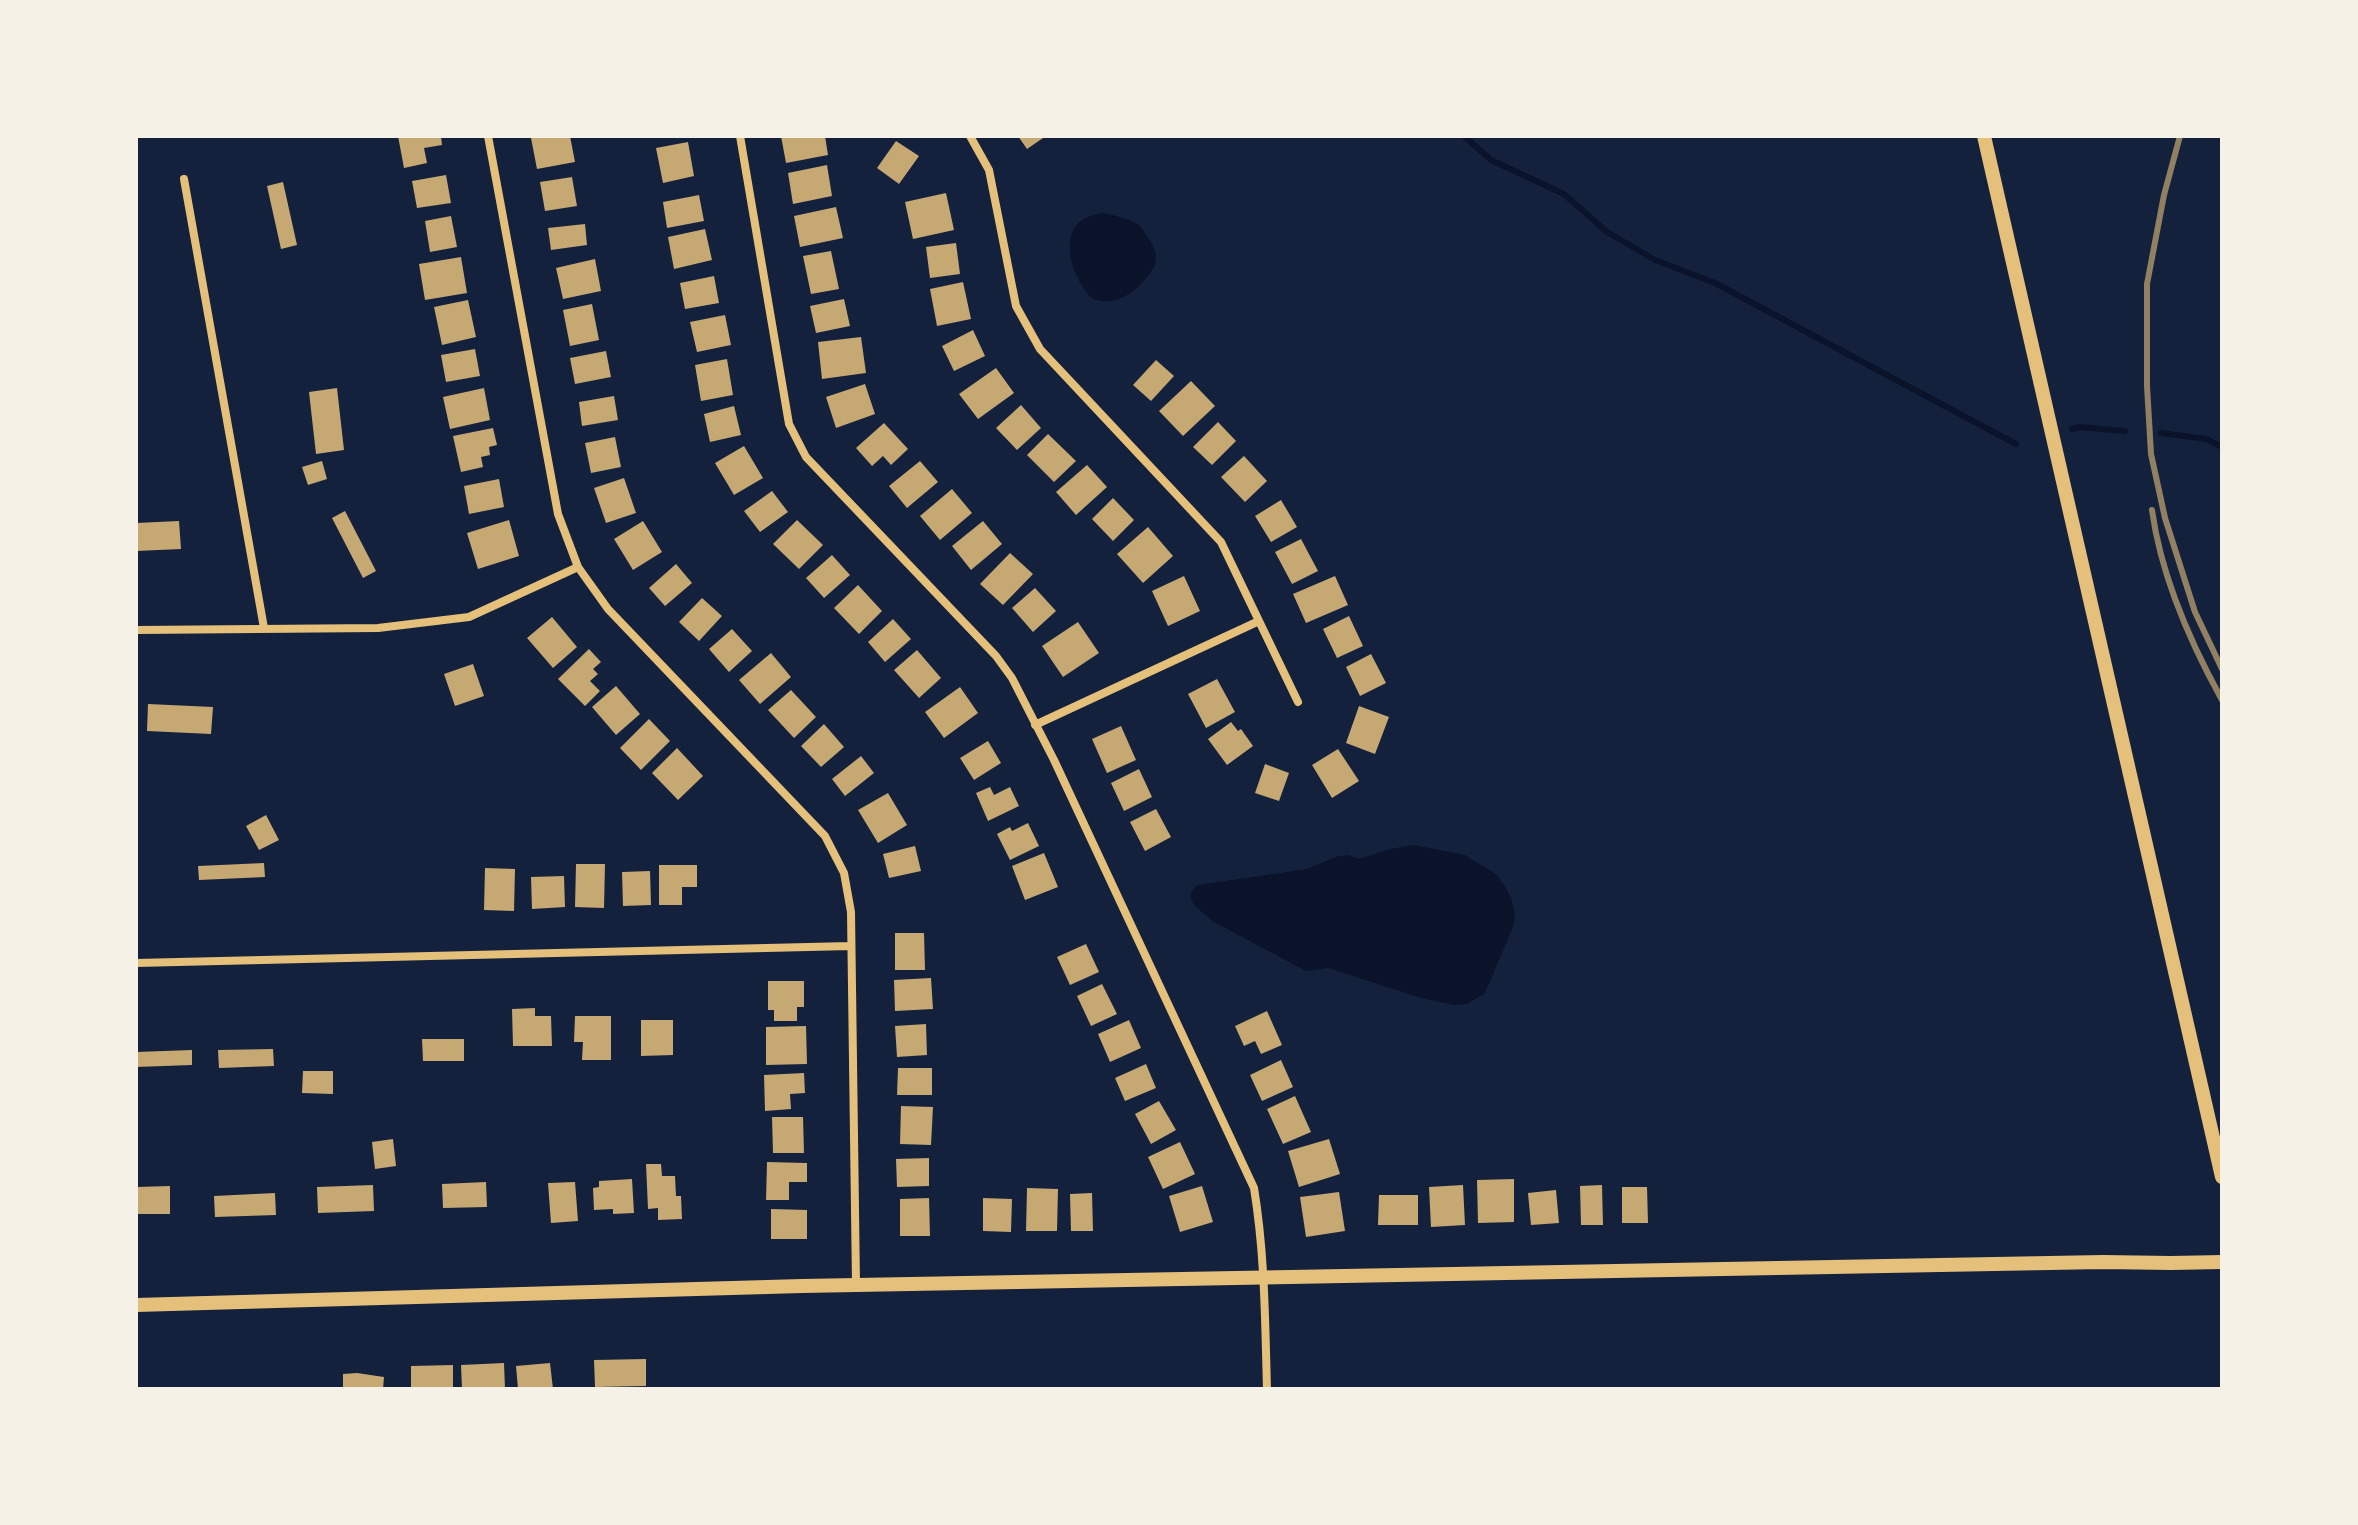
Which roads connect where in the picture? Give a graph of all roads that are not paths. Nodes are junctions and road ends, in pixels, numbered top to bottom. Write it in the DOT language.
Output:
graph roads {
  1 [pos="488,136"];
  2 [pos="740,136"];
  3 [pos="970,136"];
  4 [pos="1984,136"];
  5 [pos="184,179"];
  6 [pos="578,567"];
  7 [pos="1259,621"];
  8 [pos="264,628"];
  9 [pos="136,630"];
  10 [pos="1298,702"];
  11 [pos="1035,725"];
  12 [pos="850,946"];
  13 [pos="136,963"];
  14 [pos="2222,1177"];
  15 [pos="2222,1262"];
  16 [pos="1265,1278"];
  17 [pos="856,1285"];
  18 [pos="136,1305"];
  19 [pos="1267,1389"];
  1 -- 6 [label="street"];
  2 -- 11 [label="street"];
  3 -- 7 [label="street"];
  4 -- 14 [label="street"];
  5 -- 8 [label="street"];
  6 -- 8 [label="street"];
  6 -- 12 [label="street"];
  7 -- 10 [label="street"];
  7 -- 11 [label="street"];
  8 -- 9 [label="street"];
  11 -- 16 [label="street"];
  12 -- 13 [label="street"];
  12 -- 17 [label="street"];
  15 -- 16 [label="street"];
  16 -- 17 [label="street"];
  16 -- 19 [label="street"];
  17 -- 18 [label="street"];
}
